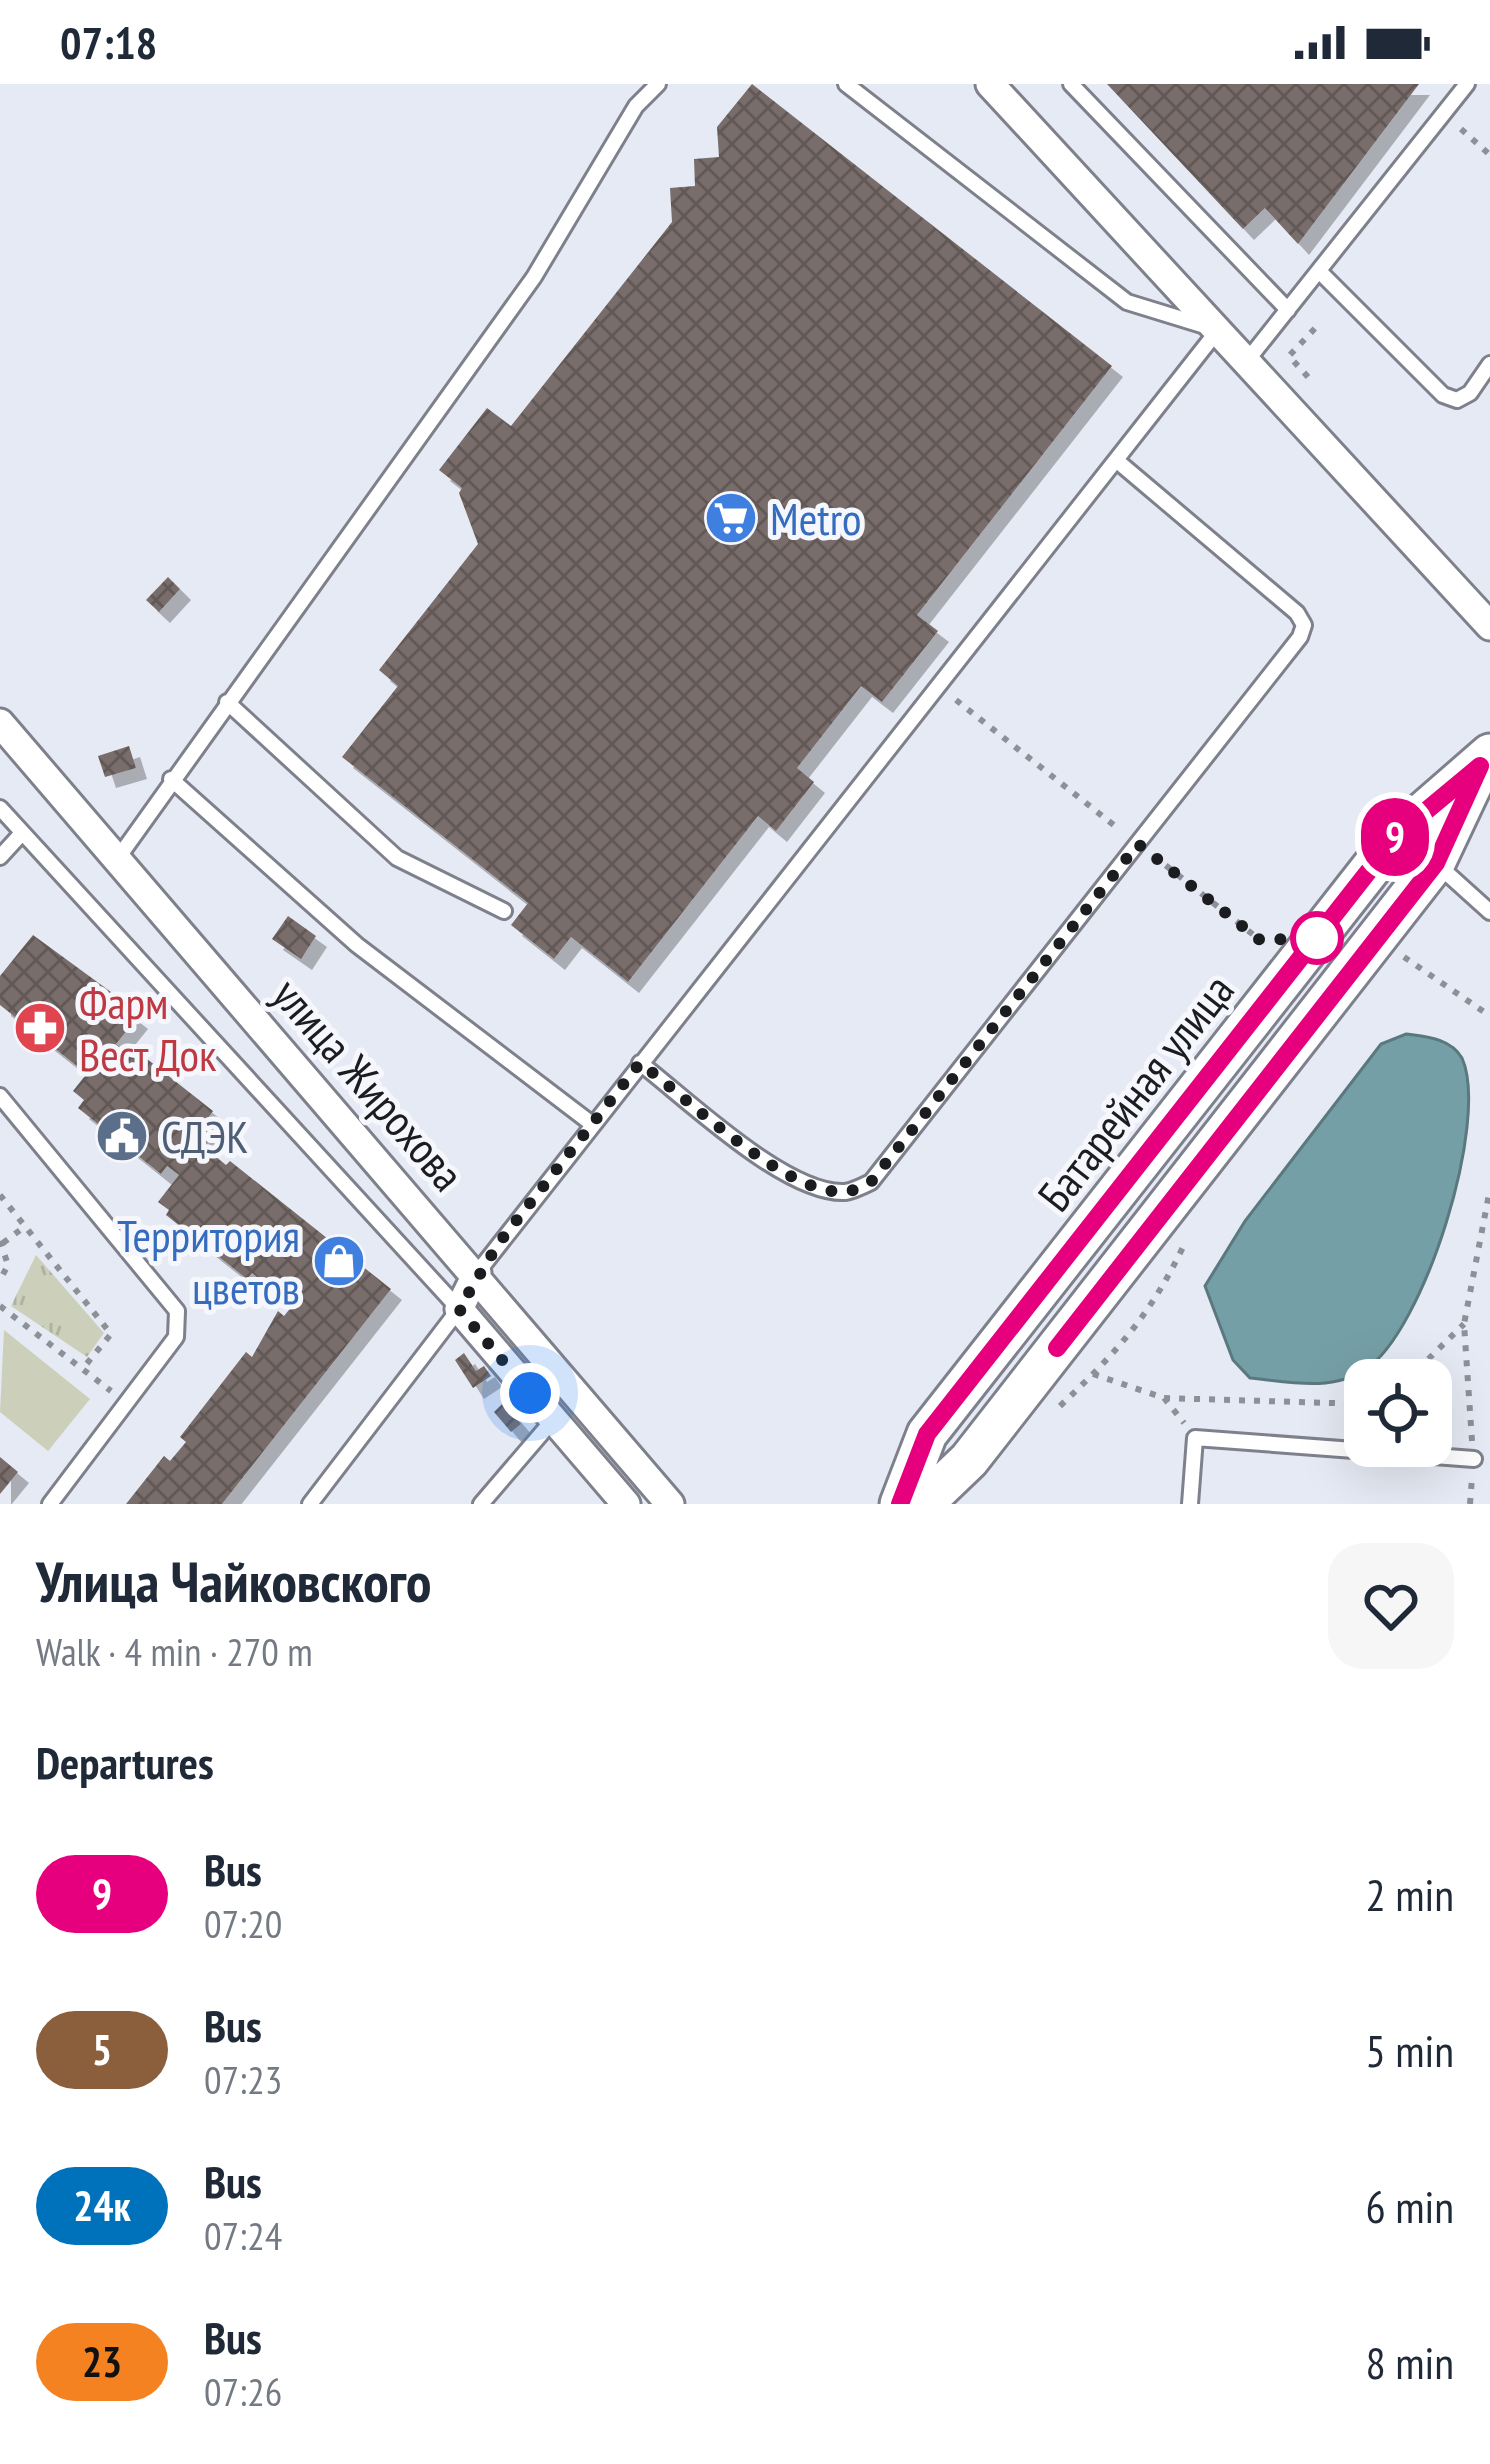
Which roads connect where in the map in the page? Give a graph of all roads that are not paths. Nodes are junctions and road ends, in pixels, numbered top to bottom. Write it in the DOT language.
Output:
graph roads {
  1 [pos="658,84"];
  2 [pos="846,84"];
  3 [pos="990,84"];
  4 [pos="1071,84"];
  5 [pos="1467,84"];
  6 [pos="1319,271"];
  7 [pos="1288,310"];
  8 [pos="1218,330"];
  9 [pos="1246,362"];
  10 [pos="1490,364"];
  11 [pos="1116,460"];
  12 [pos="1490,626"];
  13 [pos="227,702"];
  14 [pos="0,723"];
  15 [pos="1485,760"];
  16 [pos="171,779"];
  17 [pos="0,808"];
  18 [pos="22,833"];
  19 [pos="0,857"];
  20 [pos="118,858"];
  21 [pos="1436,863"];
  22 [pos="504,911"];
  23 [pos="1490,912"];
  24 [pos="640,1063"];
  25 [pos="0,1096"];
  26 [pos="592,1124"];
  27 [pos="477,1273"];
  28 [pos="459,1309"];
  29 [pos="553,1420"];
  30 [pos="1474,1459"];
  31 [pos="50,1504"];
  32 [pos="310,1504"];
  33 [pos="481,1504"];
  34 [pos="626,1504"];
  35 [pos="670,1504"];
  36 [pos="900,1504"];
  37 [pos="922,1504"];
  38 [pos="1190,1504"];
  1 -- 13 [label="lane"];
  2 -- 8 [label="lane"];
  3 -- 8 [label="street"];
  4 -- 7 [label="lane"];
  5 -- 6 [label="lane"];
  6 -- 7 [label="lane"];
  6 -- 10 [label="lane"];
  7 -- 9 [label="lane"];
  8 -- 9 [label="street"];
  8 -- 11 [label="lane"];
  9 -- 12 [label="street"];
  11 -- 24 [label="lane"];
  11 -- 24 [label="lane"];
  13 -- 16 [label="lane"];
  13 -- 22 [label="lane"];
  14 -- 20 [label="street, улица Жирохова"];
  15 -- 21 [label="main road, Батарейная улица"];
  15 -- 36 [label="main road, Батарейная улица"];
  16 -- 20 [label="lane"];
  16 -- 26 [label="lane"];
  17 -- 18 [label="lane"];
  18 -- 19 [label="lane"];
  18 -- 28 [label="lane"];
  20 -- 27 [label="street, улица Жирохова"];
  21 -- 23 [label="lane"];
  21 -- 37 [label="main road, Батарейная улица"];
  24 -- 26 [label="lane"];
  25 -- 31 [label="lane"];
  26 -- 27 [label="lane"];
  27 -- 28 [label="street"];
  27 -- 35 [label="street, улица Жирохова"];
  28 -- 29 [label="street"];
  28 -- 32 [label="lane"];
  29 -- 33 [label="lane"];
  29 -- 34 [label="street"];
  30 -- 38 [label="lane"];
}
